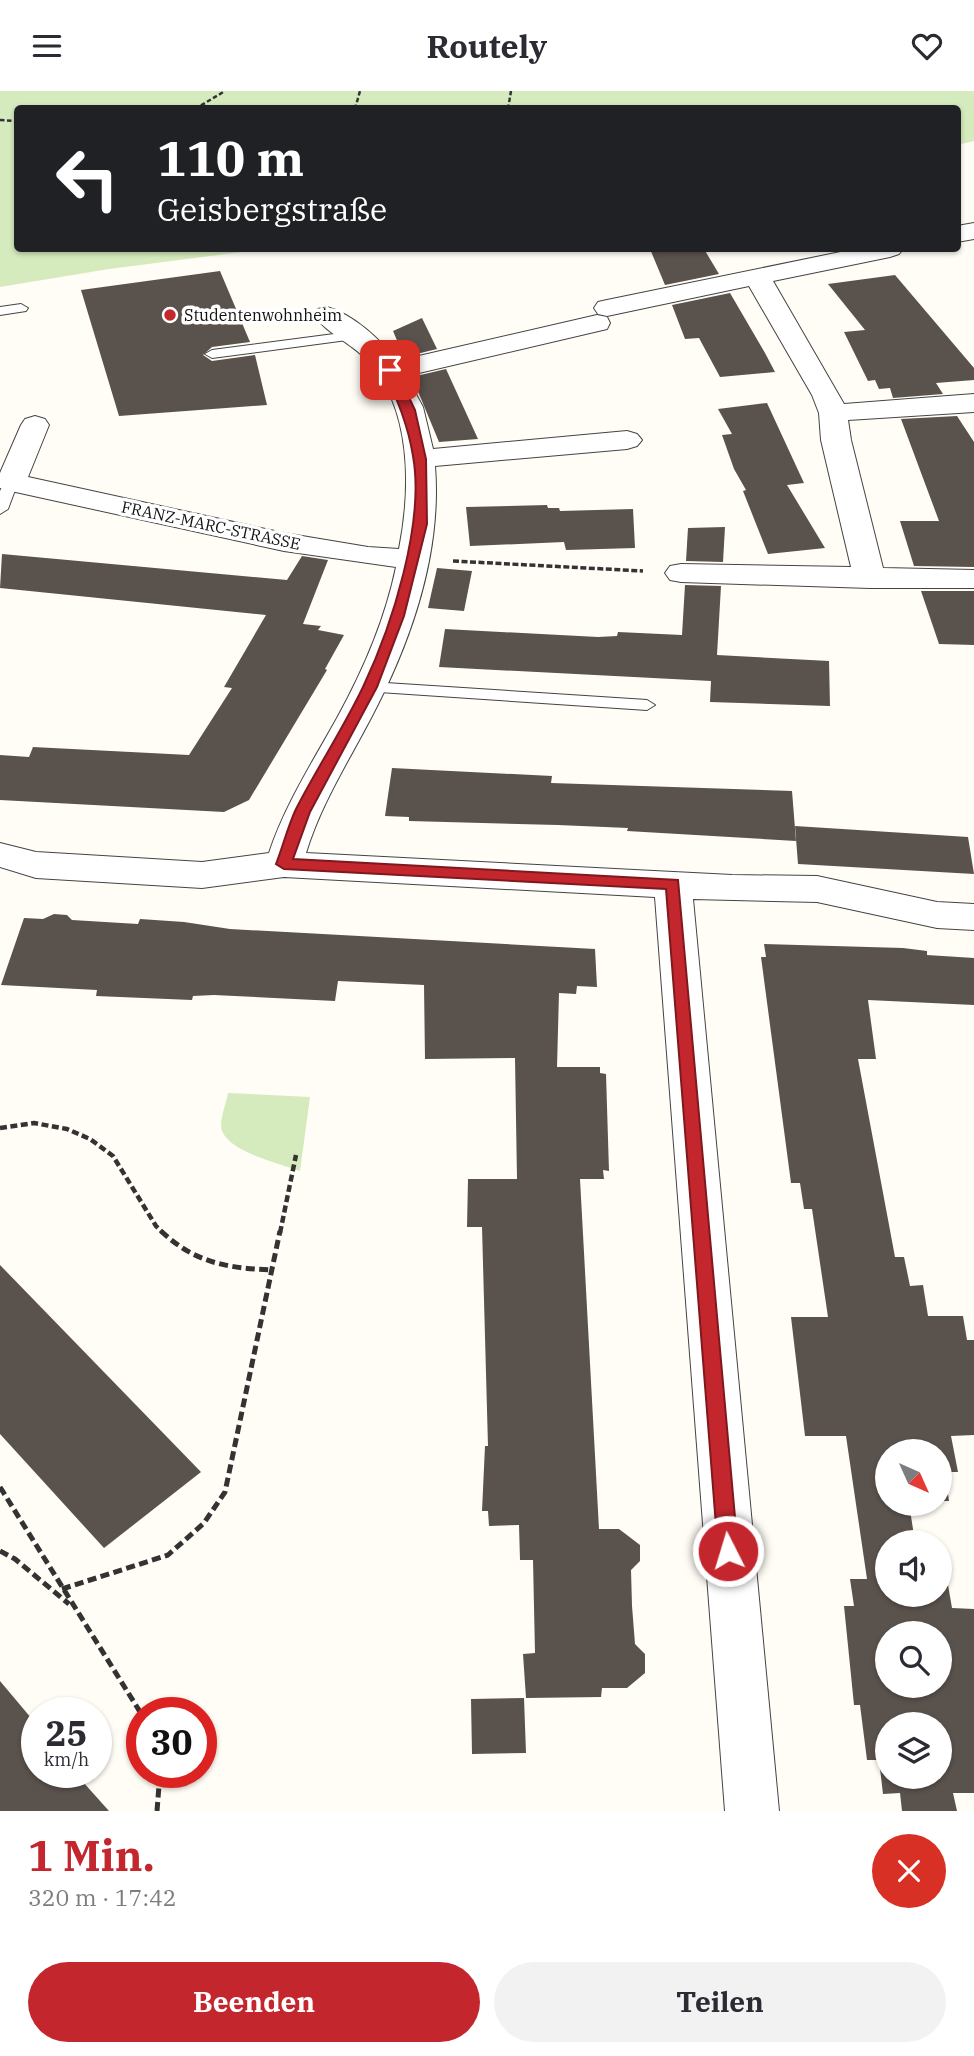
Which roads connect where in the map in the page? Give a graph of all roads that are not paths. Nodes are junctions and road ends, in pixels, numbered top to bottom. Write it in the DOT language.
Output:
graph roads {
  1 [pos="876,252"];
  2 [pos="757,277"];
  3 [pos="21,308"];
  4 [pos="0,311"];
  5 [pos="327,315"];
  6 [pos="357,335"];
  7 [pos="212,354"];
  8 [pos="390,370"];
  9 [pos="974,403"];
  10 [pos="833,413"];
  11 [pos="35,425"];
  12 [pos="627,440"];
  13 [pos="420,459"];
  14 [pos="5,495"];
  15 [pos="413,559"];
  16 [pos="681,573"];
  17 [pos="870,579"];
  18 [pos="974,579"];
  19 [pos="370,687"];
  20 [pos="647,705"];
  21 [pos="0,855"];
  22 [pos="284,864"];
  23 [pos="673,884"];
  24 [pos="974,917"];
  25 [pos="752,1811"];
  1 -- 2 [label="street"];
  2 -- 8 [label="street"];
  2 -- 10 [label="street"];
  3 -- 4 [label="lane"];
  5 -- 6 [label="street"];
  6 -- 7 [label="lane"];
  6 -- 8 [label="street"];
  8 -- 13 [label="street"];
  9 -- 10 [label="street"];
  10 -- 17 [label="street"];
  11 -- 14 [label="street, FRANZ-MARC-STRASSE"];
  12 -- 13 [label="street"];
  13 -- 15 [label="street"];
  14 -- 15 [label="street, FRANZ-MARC-STRASSE"];
  15 -- 19 [label="street"];
  16 -- 17 [label="street"];
  17 -- 18 [label="street"];
  19 -- 20 [label="lane"];
  19 -- 22 [label="street"];
  21 -- 22 [label="street"];
  22 -- 23 [label="street"];
  23 -- 24 [label="street"];
  23 -- 25 [label="street"];
}
